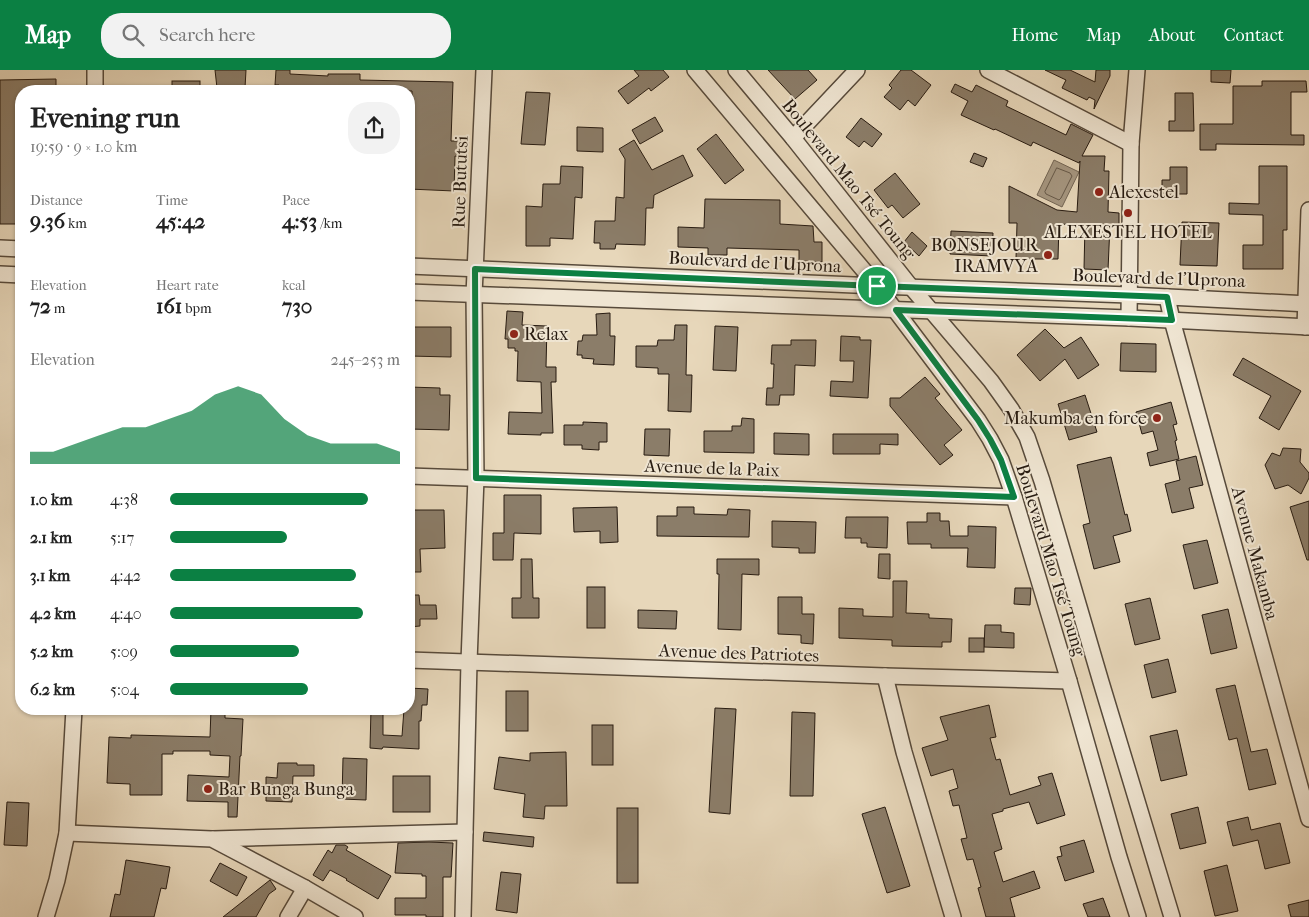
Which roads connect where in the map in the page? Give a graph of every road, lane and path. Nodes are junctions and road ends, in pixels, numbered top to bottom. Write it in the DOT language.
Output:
graph roads {
  1 [pos="95,70"];
  2 [pos="484,70"];
  3 [pos="695,70"];
  4 [pos="736,70"];
  5 [pos="857,70"];
  6 [pos="988,70"];
  7 [pos="1137,70"];
  8 [pos="95,85"];
  9 [pos="794,138"];
  10 [pos="1131,144"];
  11 [pos="1309,210"];
  12 [pos="0,248"];
  13 [pos="15,248"];
  14 [pos="415,266"];
  15 [pos="475,269"];
  16 [pos="0,274"];
  17 [pos="15,275"];
  18 [pos="877,286"];
  19 [pos="912,287"];
  20 [pos="415,292"];
  21 [pos="474,295"];
  22 [pos="1130,295"];
  23 [pos="1167,297"];
  24 [pos="1307,303"];
  25 [pos="896,310"];
  26 [pos="933,312"];
  27 [pos="1129,318"];
  28 [pos="1172,320"];
  29 [pos="1307,327"];
  30 [pos="415,476"];
  31 [pos="476,478"];
  32 [pos="1014,497"];
  33 [pos="415,660"];
  34 [pos="469,662"];
  35 [pos="885,676"];
  36 [pos="1069,681"];
  37 [pos="74,715"];
  38 [pos="1309,819"];
  39 [pos="465,832"];
  40 [pos="67,833"];
  41 [pos="212,839"];
  42 [pos="305,888"];
  43 [pos="46,917"];
  44 [pos="288,917"];
  45 [pos="355,917"];
  46 [pos="463,917"];
  47 [pos="953,917"];
  48 [pos="1138,917"];
  49 [pos="1172,917"];
  1 -- 8 [label="street"];
  2 -- 15 [label="street, Rue Bututsi"];
  3 -- 18 [label="street, Boulevard Mao Tsé Toung"];
  4 -- 9 [label="street, Boulevard Mao Tsé Toung"];
  5 -- 9 [label="street"];
  6 -- 10 [label="street"];
  7 -- 10 [label="street"];
  9 -- 19 [label="street, Boulevard Mao Tsé Toung"];
  10 -- 22 [label="street"];
  11 -- 24 [label="street"];
  12 -- 13 [label="street"];
  14 -- 15 [label="street, Boulevard de l'Uprona"];
  15 -- 18 [label="street, Boulevard de l'Uprona"];
  15 -- 21 [label="street, Rue Bututsi"];
  16 -- 17 [label="street"];
  18 -- 19 [label="street, Boulevard de l'Uprona"];
  18 -- 25 [label="street, Boulevard Mao Tsé Toung"];
  19 -- 22 [label="street, Boulevard de l'Uprona"];
  19 -- 26 [label="street, Boulevard Mao Tsé Toung"];
  20 -- 21 [label="street"];
  21 -- 25 [label="street"];
  21 -- 31 [label="street, Rue Bututsi"];
  22 -- 23 [label="street, Boulevard de l'Uprona"];
  22 -- 27 [label="street"];
  23 -- 24 [label="street, Boulevard de l'Uprona"];
  23 -- 28 [label="street, Avenue Makamba"];
  24 -- 29 [label="street"];
  25 -- 26 [label="street"];
  25 -- 32 [label="street, Boulevard Mao Tsé Toung"];
  26 -- 27 [label="street"];
  26 -- 49 [label="street, Boulevard Mao Tsé Toung"];
  27 -- 28 [label="street"];
  28 -- 29 [label="street"];
  28 -- 38 [label="street, Avenue Makamba"];
  30 -- 31 [label="street, Avenue de la Paix"];
  31 -- 32 [label="street, Avenue de la Paix"];
  31 -- 34 [label="street, Rue Bututsi"];
  32 -- 36 [label="street, Boulevard Mao Tsé Toung"];
  33 -- 34 [label="street, Avenue des Patriotes"];
  34 -- 35 [label="street, Avenue des Patriotes"];
  34 -- 39 [label="street, Rue Bututsi"];
  35 -- 36 [label="street, Avenue des Patriotes"];
  35 -- 47 [label="street"];
  36 -- 48 [label="street, Boulevard Mao Tsé Toung"];
  37 -- 40 [label="street"];
  39 -- 41 [label="street"];
  39 -- 46 [label="street, Rue Bututsi"];
  40 -- 41 [label="street"];
  40 -- 43 [label="street"];
  41 -- 42 [label="street"];
  42 -- 44 [label="street"];
  42 -- 45 [label="street"];
}
